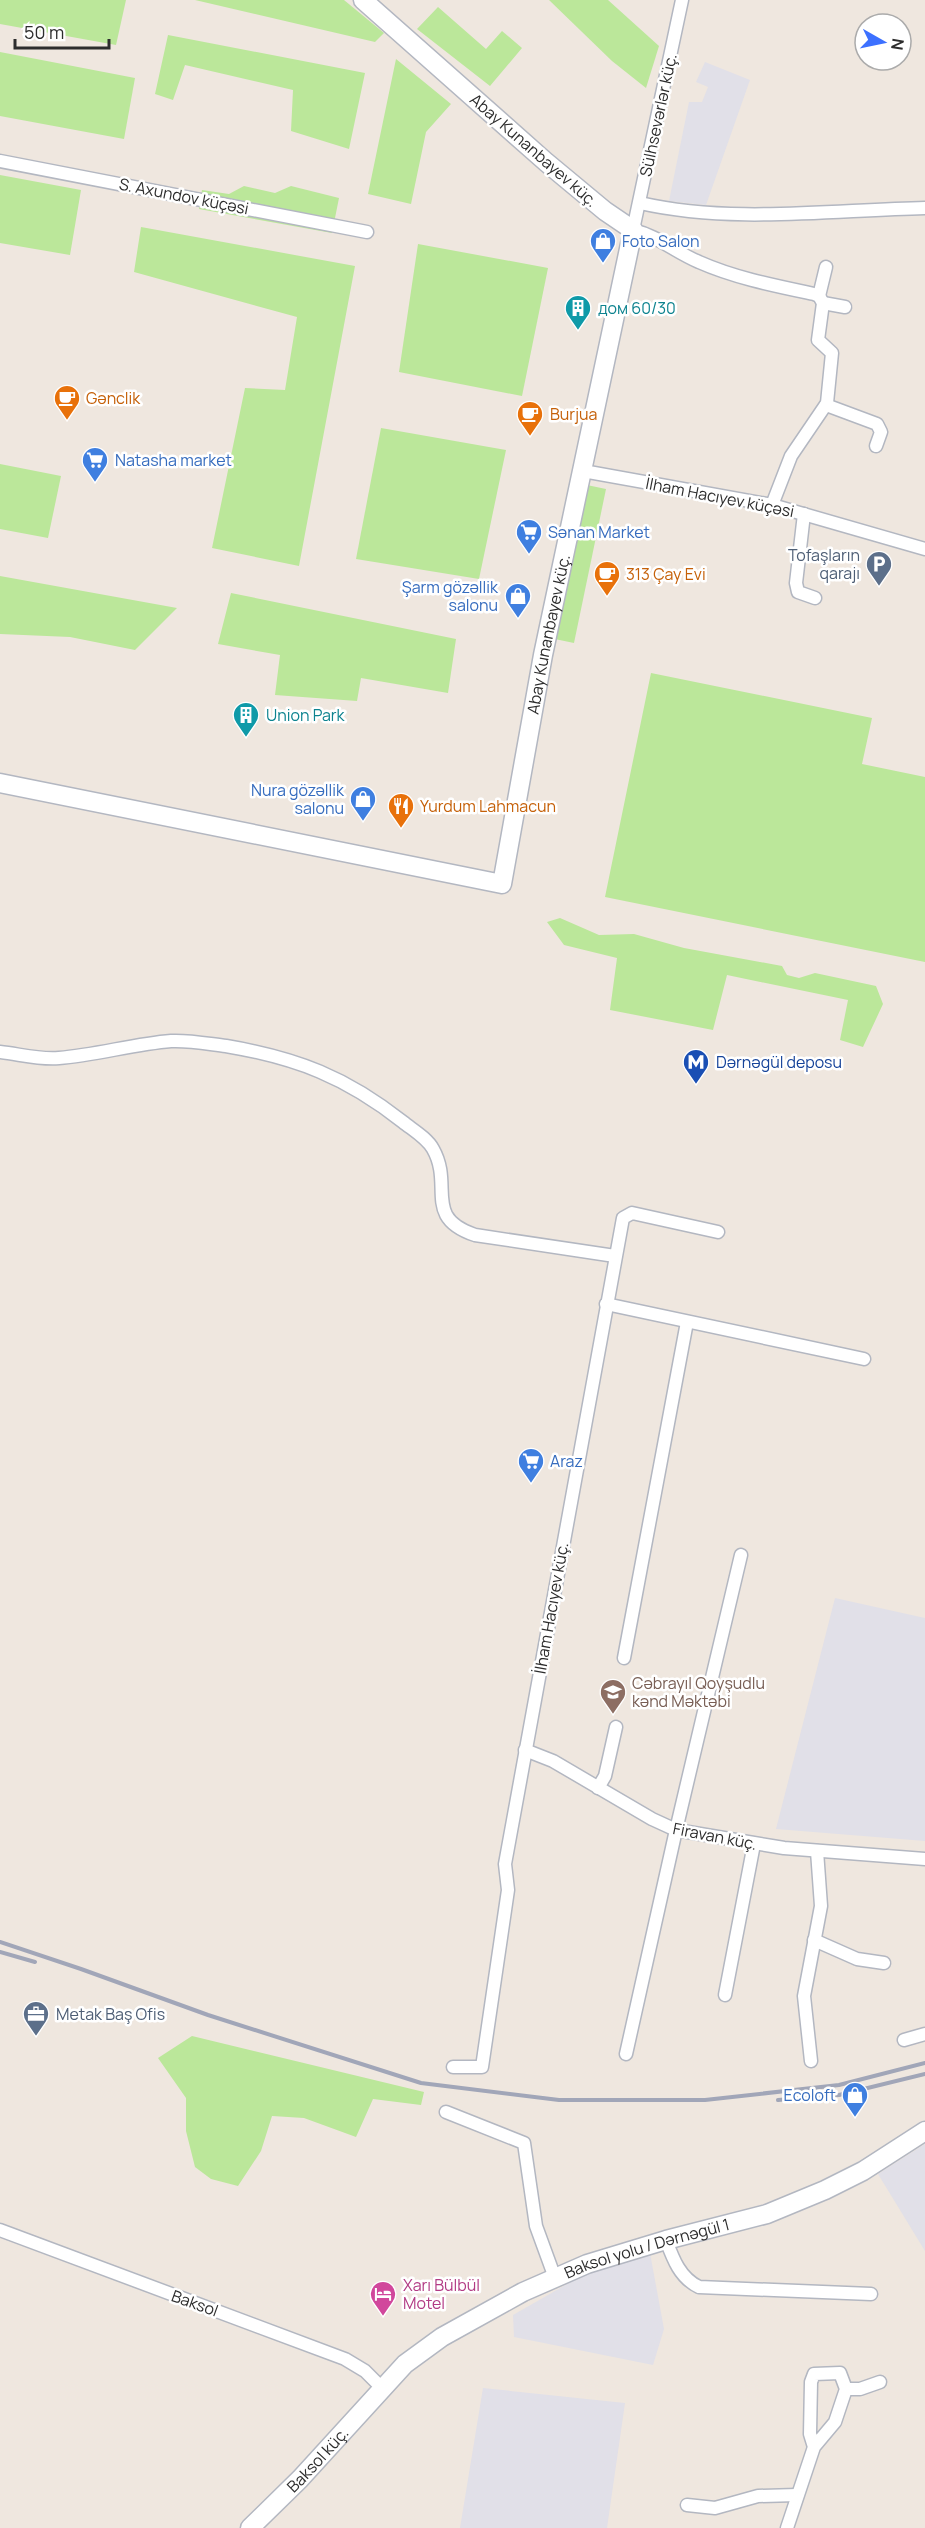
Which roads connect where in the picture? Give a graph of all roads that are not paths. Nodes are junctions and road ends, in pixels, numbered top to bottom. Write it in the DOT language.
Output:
graph roads {
  1 [pos="363,0"];
  2 [pos="682,0"];
  3 [pos="0,161"];
  4 [pos="640,203"];
  5 [pos="925,207"];
  6 [pos="633,230"];
  7 [pos="367,232"];
  8 [pos="826,267"];
  9 [pos="821,300"];
  10 [pos="845,307"];
  11 [pos="826,405"];
  12 [pos="876,446"];
  13 [pos="583,471"];
  14 [pos="772,505"];
  15 [pos="804,514"];
  16 [pos="925,549"];
  17 [pos="815,598"];
  18 [pos="0,783"];
  19 [pos="0,1052"];
  20 [pos="718,1232"];
  21 [pos="615,1256"];
  22 [pos="606,1304"];
  23 [pos="687,1322"];
  24 [pos="864,1359"];
  25 [pos="741,1555"];
  26 [pos="624,1658"];
  27 [pos="616,1727"];
  28 [pos="525,1750"];
  29 [pos="598,1788"];
  30 [pos="676,1830"];
  31 [pos="754,1844"];
  32 [pos="817,1851"];
  33 [pos="925,1860"];
  34 [pos="814,1940"];
  35 [pos="884,1963"];
  36 [pos="724,1995"];
  37 [pos="925,2034"];
  38 [pos="904,2040"];
  39 [pos="626,2054"];
  40 [pos="811,2061"];
  41 [pos="453,2067"];
  42 [pos="446,2112"];
  43 [pos="925,2131"];
  44 [pos="0,2230"];
  45 [pos="666,2240"];
  46 [pos="555,2278"];
  47 [pos="871,2294"];
  48 [pos="880,2382"];
  49 [pos="382,2388"];
  50 [pos="846,2389"];
  51 [pos="814,2447"];
  52 [pos="797,2495"];
  53 [pos="687,2505"];
  54 [pos="791,2527"];
  55 [pos="250,2528"];
  1 -- 6 [label="street, Abay Kunanbayev küç."];
  2 -- 4 [label="street, Sülhsevərlər küç."];
  3 -- 7 [label="street, S. Axundov küçəsi"];
  4 -- 5 [label="street"];
  4 -- 6 [label="street, Sülhsevərlər küç."];
  6 -- 9 [label="street"];
  6 -- 13 [label="street, Abay Kunanbayev küç."];
  8 -- 9 [label="street"];
  9 -- 10 [label="street"];
  9 -- 11 [label="street"];
  11 -- 12 [label="street"];
  11 -- 14 [label="street"];
  13 -- 14 [label="street, İlham Hacıyev küçəsi"];
  13 -- 18 [label="street, Abay Kunanbayev küç."];
  14 -- 15 [label="street, İlham Hacıyev küçəsi"];
  15 -- 16 [label="street, İlham Hacıyev küçəsi"];
  15 -- 17 [label="street"];
  19 -- 21 [label="street"];
  20 -- 21 [label="street, İlham Hacıyev küç."];
  21 -- 22 [label="street, İlham Hacıyev küç."];
  22 -- 23 [label="street"];
  22 -- 28 [label="street, İlham Hacıyev küç."];
  23 -- 24 [label="street"];
  23 -- 26 [label="street"];
  25 -- 30 [label="street"];
  27 -- 29 [label="street"];
  28 -- 29 [label="street, Firavan küç."];
  28 -- 41 [label="street, İlham Hacıyev küç."];
  29 -- 30 [label="street, Firavan küç."];
  30 -- 31 [label="street, Firavan küç."];
  30 -- 39 [label="street"];
  31 -- 32 [label="street, Firavan küç."];
  31 -- 36 [label="street"];
  32 -- 33 [label="street, Firavan küç."];
  32 -- 34 [label="street"];
  34 -- 35 [label="street"];
  34 -- 40 [label="street"];
  37 -- 38 [label="street"];
  42 -- 46 [label="street"];
  43 -- 45 [label="street, Baksol yolu / Dərnəgül 1"];
  44 -- 49 [label="street, Baksol"];
  45 -- 46 [label="street, Baksol yolu / Dərnəgül 1"];
  45 -- 47 [label="street"];
  46 -- 49 [label="street, Baksol yolu / Dərnəgül 1"];
  48 -- 50 [label="street"];
  49 -- 55 [label="street, Baksol küç."];
  50 -- 51 [label="street"];
  50 -- 51 [label="street"];
  51 -- 52 [label="street"];
  52 -- 53 [label="street"];
  52 -- 54 [label="street"];
}
